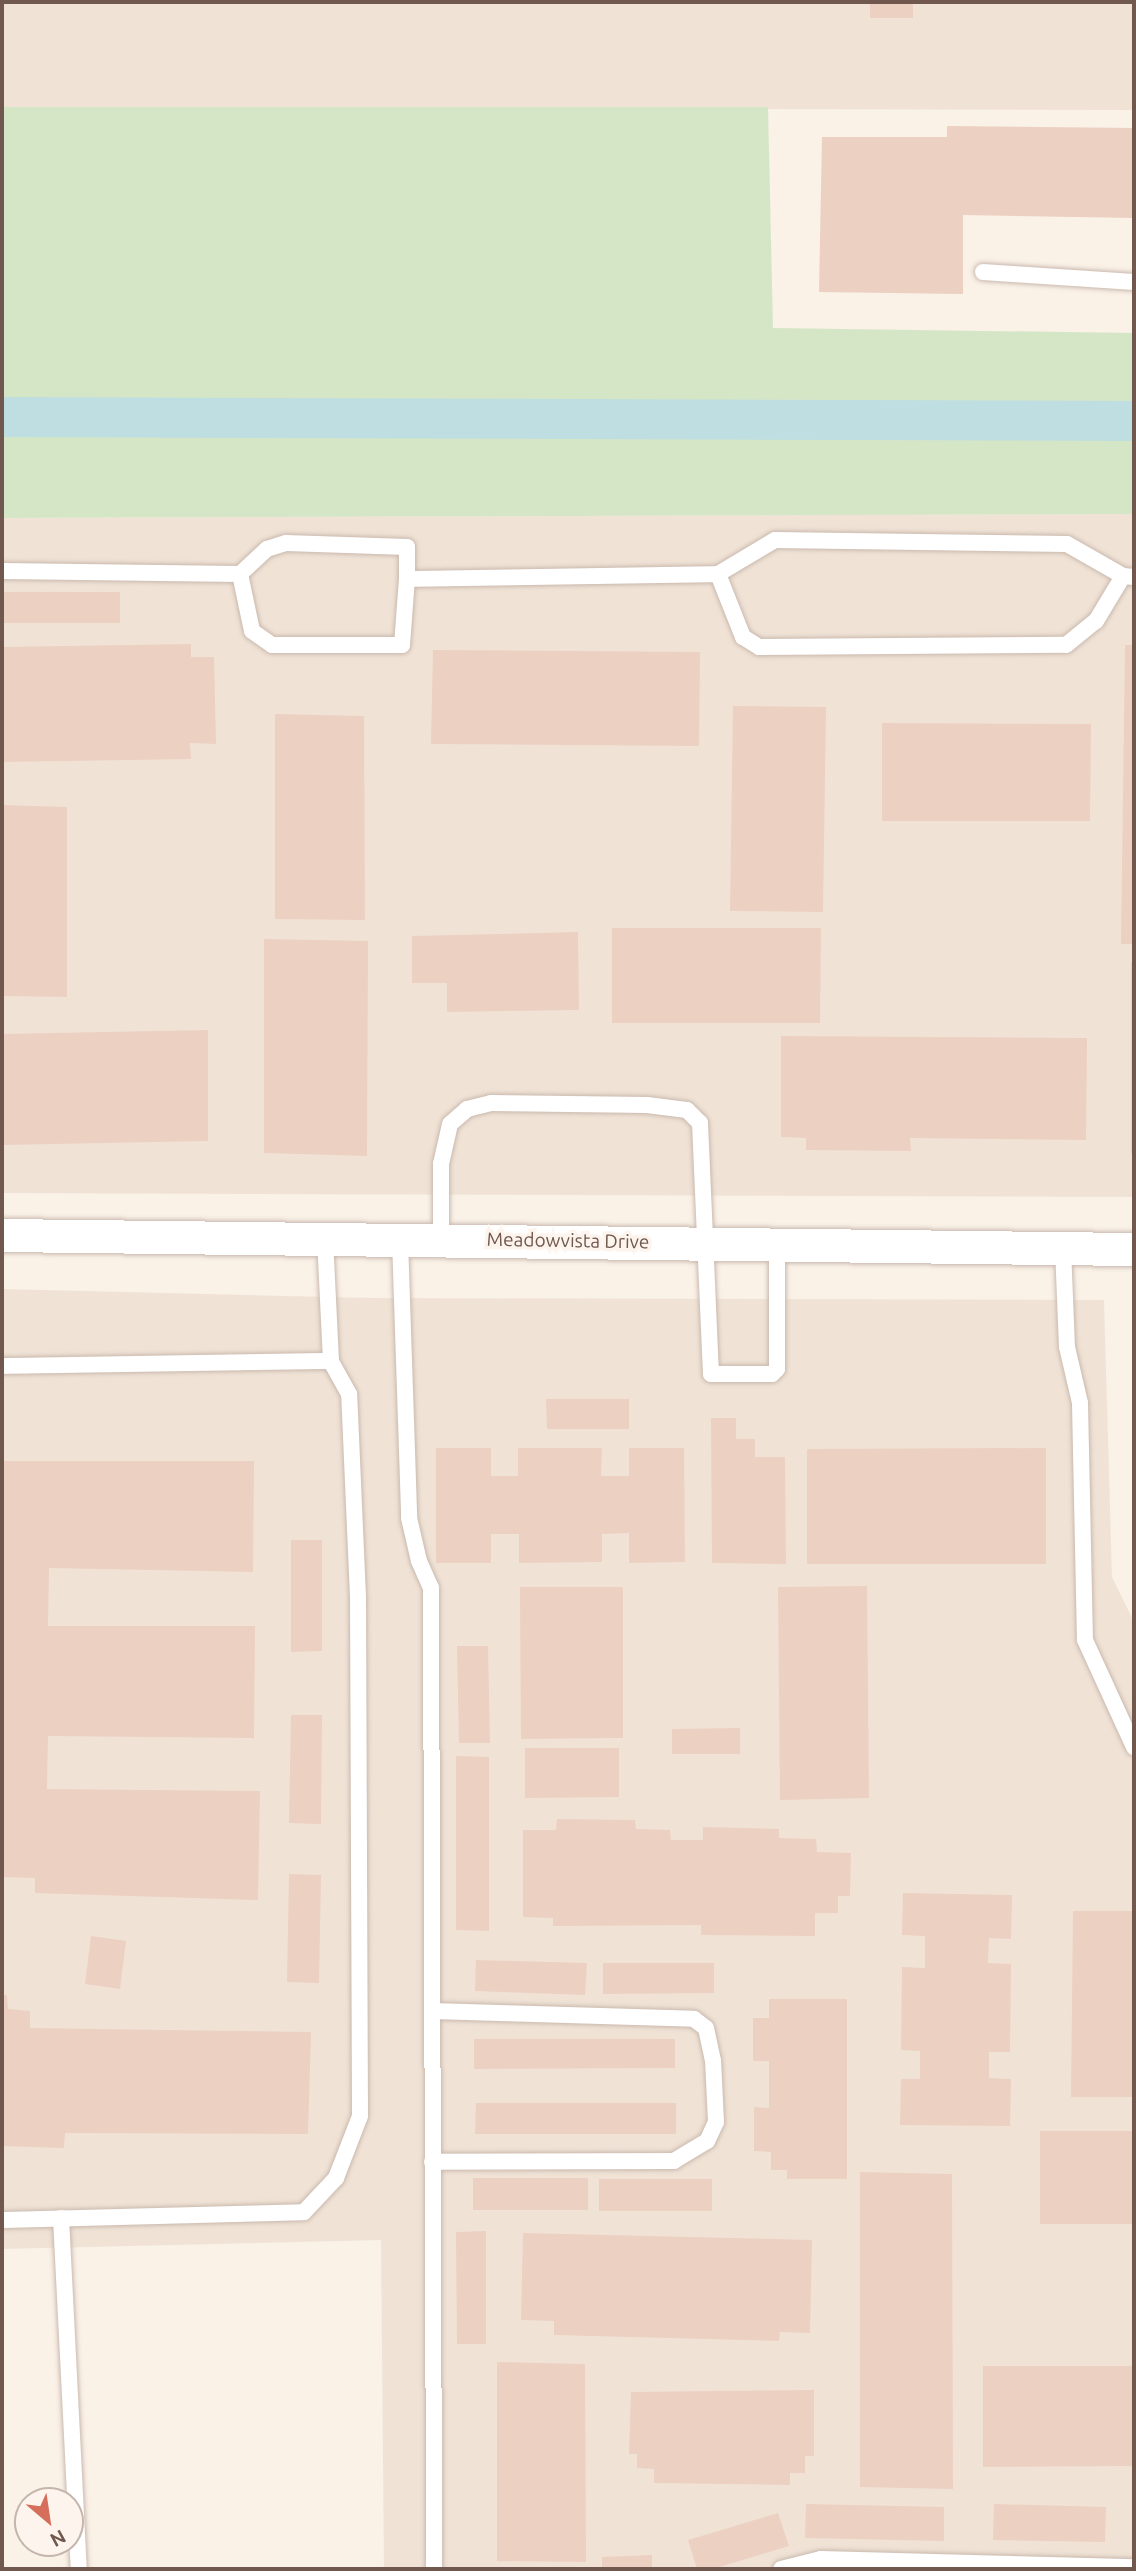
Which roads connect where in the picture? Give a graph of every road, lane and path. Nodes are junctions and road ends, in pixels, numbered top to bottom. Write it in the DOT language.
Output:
graph roads {
  1 [pos="982,272"];
  2 [pos="1134,282"];
  3 [pos="2,571"];
  4 [pos="240,574"];
  5 [pos="718,574"];
  6 [pos="1128,576"];
  7 [pos="407,579"];
  8 [pos="2,1235"];
  9 [pos="325,1239"];
  10 [pos="400,1240"];
  11 [pos="441,1240"];
  12 [pos="705,1243"];
  13 [pos="776,1244"];
  14 [pos="1063,1248"];
  15 [pos="1134,1249"];
  16 [pos="331,1361"];
  17 [pos="2,1366"];
  18 [pos="1134,1747"];
  19 [pos="432,2011"];
  20 [pos="432,2162"];
  21 [pos="61,2218"];
  22 [pos="2,2220"];
  23 [pos="1134,2567"];
  24 [pos="79,2569"];
  25 [pos="434,2569"];
  26 [pos="781,2569"];
  1 -- 2 [label="lane"];
  3 -- 4 [label="lane"];
  4 -- 7 [label="lane"];
  4 -- 7 [label="lane"];
  5 -- 6 [label="lane"];
  5 -- 6 [label="lane"];
  5 -- 7 [label="lane"];
  8 -- 9 [label="street, Meadowvista Drive"];
  9 -- 10 [label="street, Meadowvista Drive"];
  9 -- 16 [label="lane"];
  10 -- 11 [label="street, Meadowvista Drive"];
  10 -- 19 [label="lane"];
  11 -- 12 [label="street, Meadowvista Drive"];
  11 -- 12 [label="lane"];
  12 -- 13 [label="street, Meadowvista Drive"];
  12 -- 13 [label="lane"];
  13 -- 14 [label="street, Meadowvista Drive"];
  14 -- 15 [label="street, Meadowvista Drive"];
  14 -- 18 [label="lane"];
  16 -- 17 [label="lane"];
  16 -- 21 [label="lane"];
  19 -- 20 [label="lane"];
  19 -- 20 [label="lane"];
  20 -- 25 [label="lane"];
  21 -- 22 [label="lane"];
  21 -- 24 [label="lane"];
  23 -- 26 [label="lane"];
}
